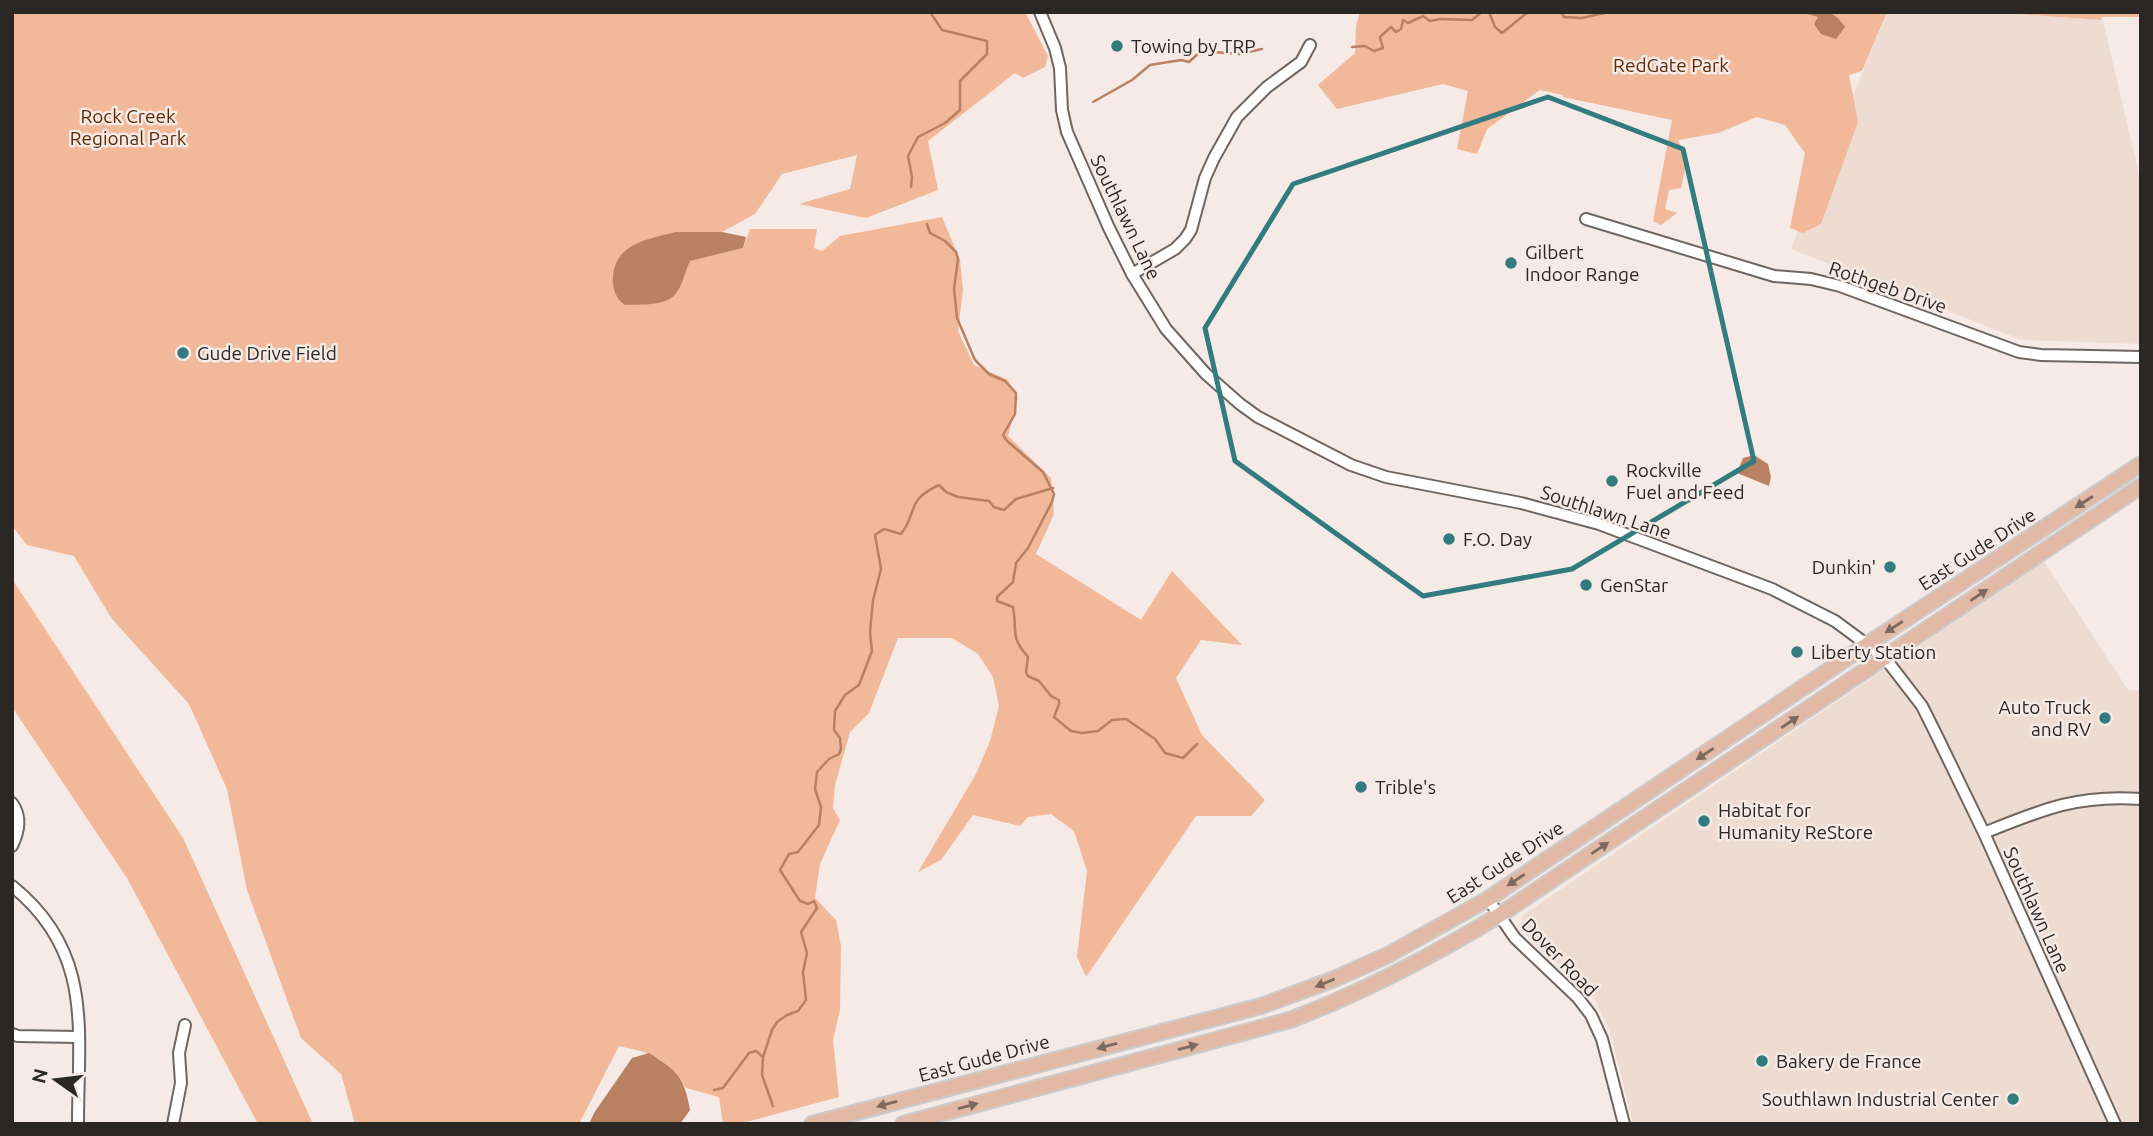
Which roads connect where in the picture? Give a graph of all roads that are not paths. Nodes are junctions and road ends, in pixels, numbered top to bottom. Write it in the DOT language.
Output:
graph roads {
  1 [pos="1040,12"];
  2 [pos="1310,45"];
  3 [pos="1586,219"];
  4 [pos="1132,274"];
  5 [pos="2141,358"];
  6 [pos="2141,464"];
  7 [pos="2141,486"];
  8 [pos="1868,644"];
  9 [pos="1885,658"];
  10 [pos="2141,799"];
  11 [pos="12,803"];
  12 [pos="1984,833"];
  13 [pos="12,846"];
  14 [pos="12,886"];
  15 [pos="1488,899"];
  16 [pos="1499,916"];
  17 [pos="185,1025"];
  18 [pos="12,1034"];
  19 [pos="78,1037"];
  20 [pos="78,1124"];
  21 [pos="173,1124"];
  22 [pos="812,1124"];
  23 [pos="903,1124"];
  24 [pos="1624,1124"];
  25 [pos="2115,1124"];
  1 -- 4 [label="street, Southlawn Lane"];
  2 -- 4 [label="street"];
  3 -- 5 [label="street, Rothgeb Drive"];
  4 -- 8 [label="street, Southlawn Lane"];
  6 -- 8 [label="main road, East Gude Drive, one-way"];
  9 -- 7 [label="main road, East Gude Drive, one-way"];
  8 -- 9 [label="street, Southlawn Lane"];
  8 -- 15 [label="main road, East Gude Drive, one-way"];
  9 -- 12 [label="street, Southlawn Lane"];
  16 -- 9 [label="main road, East Gude Drive, one-way"];
  10 -- 12 [label="street"];
  11 -- 13 [label="street"];
  12 -- 25 [label="street, Southlawn Lane"];
  14 -- 19 [label="street"];
  15 -- 16 [label="street, Dover Road"];
  15 -- 22 [label="main road, East Gude Drive, one-way"];
  23 -- 16 [label="main road, East Gude Drive, one-way"];
  16 -- 24 [label="street, Dover Road"];
  17 -- 21 [label="street"];
  18 -- 19 [label="street"];
  19 -- 20 [label="street"];
}
